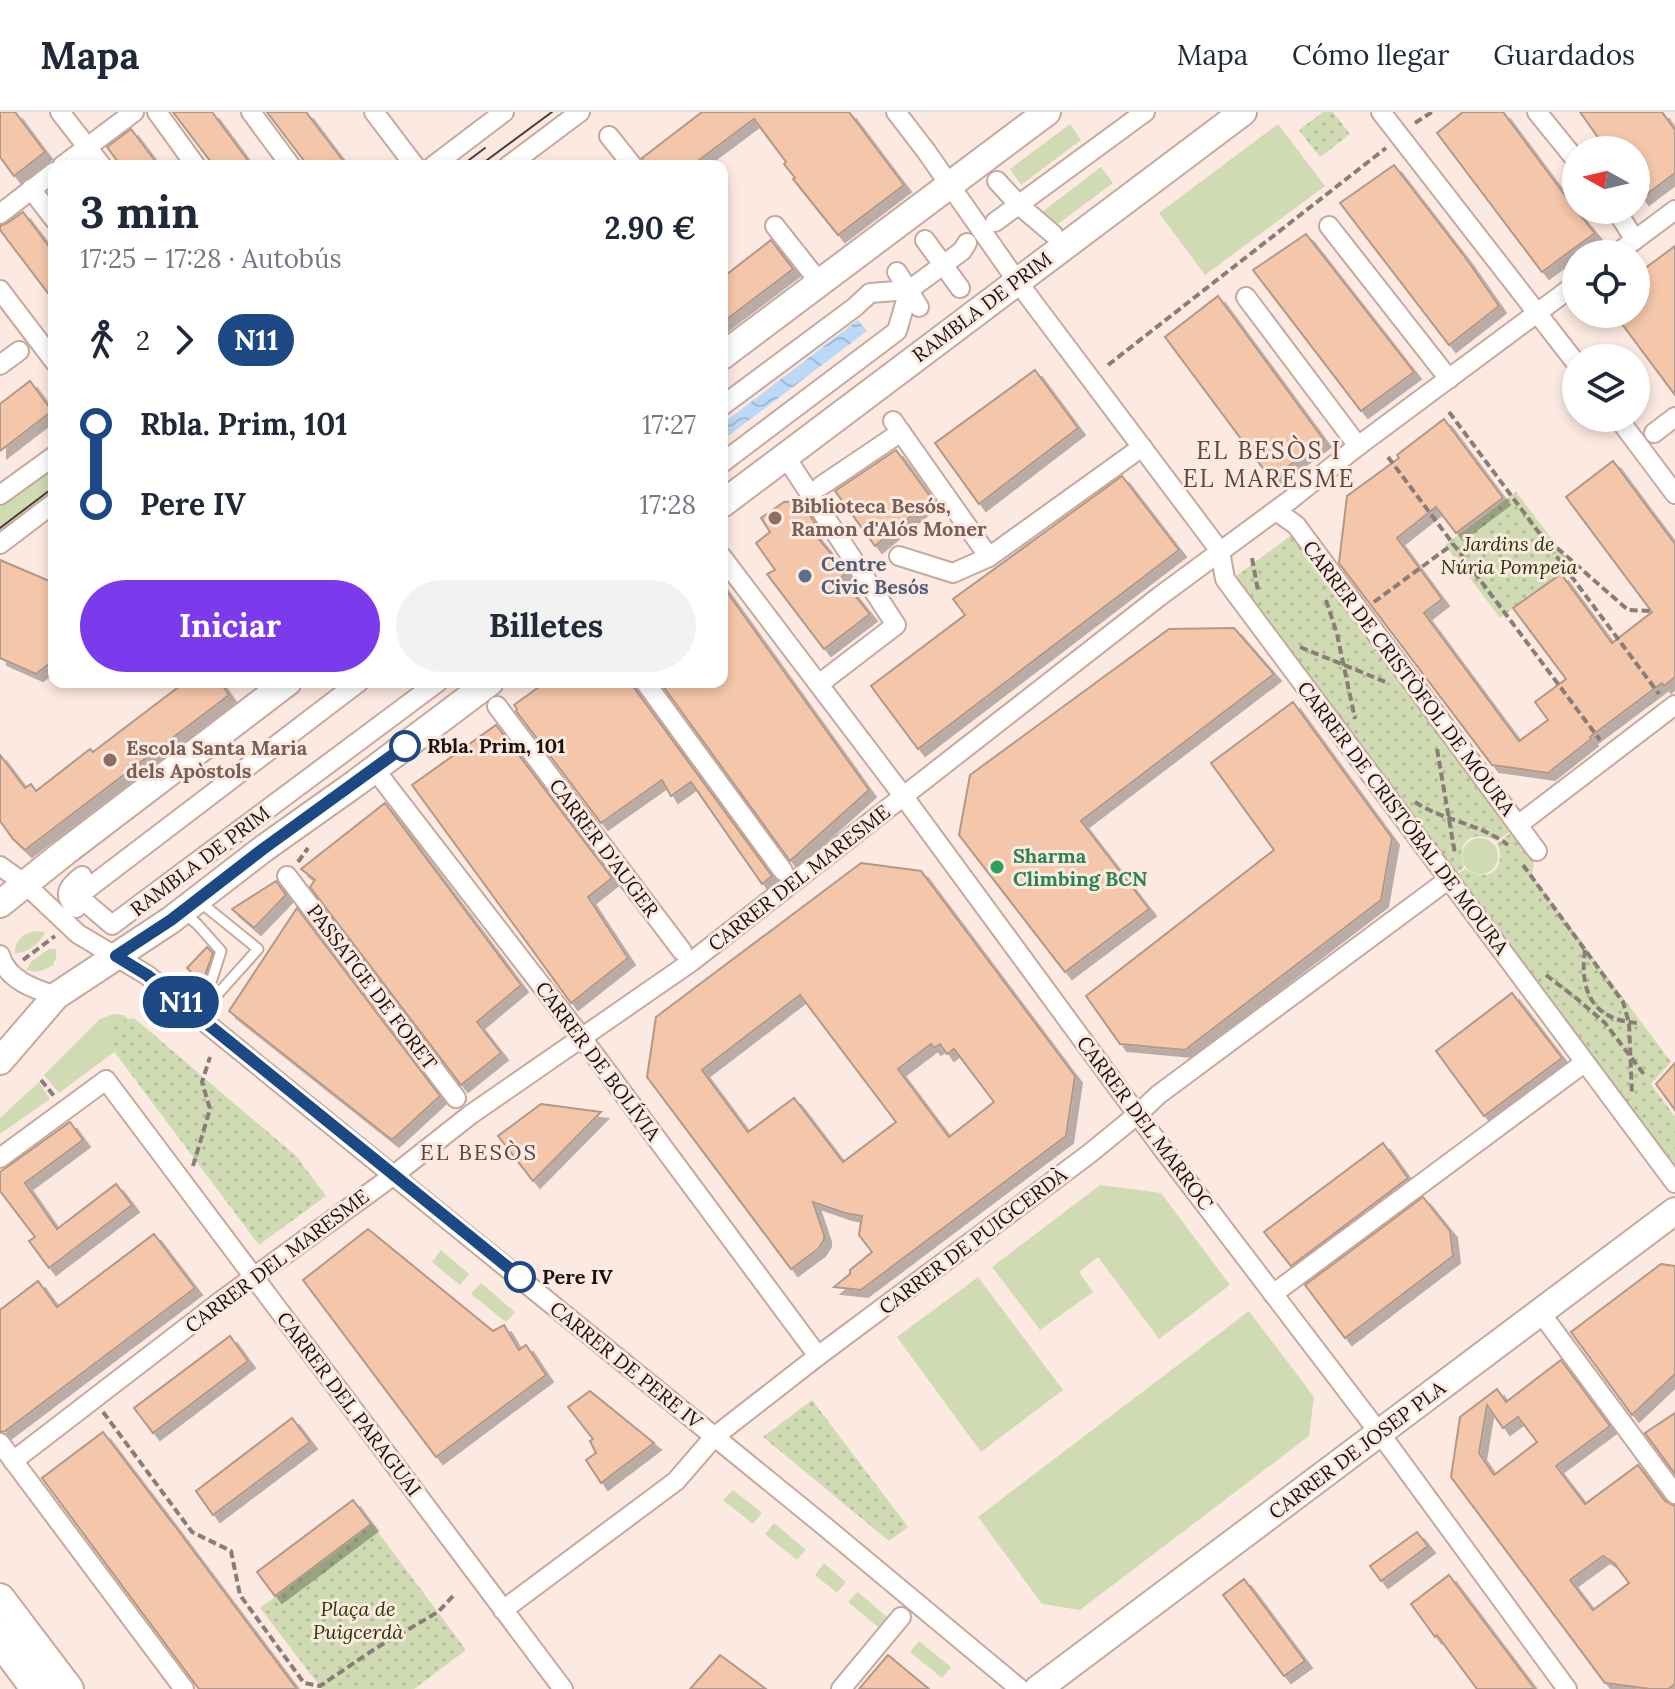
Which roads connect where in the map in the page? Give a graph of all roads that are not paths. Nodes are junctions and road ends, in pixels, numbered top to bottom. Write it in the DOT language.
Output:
graph roads {
  1 [pos="60,112"];
  2 [pos="134,112"];
  3 [pos="157,112"];
  4 [pos="251,112"];
  5 [pos="374,112"];
  6 [pos="504,112"];
  7 [pos="580,112"];
  8 [pos="896,112"];
  9 [pos="1145,112"];
  10 [pos="1243,112"];
  11 [pos="1381,112"];
  12 [pos="1537,112"];
  13 [pos="1035,116"];
  14 [pos="609,136"];
  15 [pos="1562,143"];
  16 [pos="88,147"];
  17 [pos="70,160"];
  18 [pos="98,160"];
  19 [pos="192,160"];
  20 [pos="287,160"];
  21 [pos="410,160"];
  22 [pos="441,160"];
  23 [pos="516,160"];
  24 [pos="628,160"];
  25 [pos="48,176"];
  26 [pos="997,181"];
  27 [pos="950,185"];
  28 [pos="31,189"];
  29 [pos="1019,205"];
  30 [pos="1675,210"];
  31 [pos="48,211"];
  32 [pos="0,214"];
  33 [pos="1625,224"];
  34 [pos="775,226"];
  35 [pos="1329,226"];
  36 [pos="1053,234"];
  37 [pos="925,240"];
  38 [pos="976,240"];
  39 [pos="1635,240"];
  40 [pos="944,264"];
  41 [pos="897,272"];
  42 [pos="1017,281"];
  43 [pos="820,283"];
  44 [pos="960,288"];
  45 [pos="0,290"];
  46 [pos="909,290"];
  47 [pos="1562,294"];
  48 [pos="1246,297"];
  49 [pos="919,307"];
  50 [pos="1538,312"];
  51 [pos="1562,344"];
  52 [pos="19,351"];
  53 [pos="728,352"];
  54 [pos="48,353"];
  55 [pos="0,365"];
  56 [pos="1449,379"];
  57 [pos="728,402"];
  58 [pos="1675,417"];
  59 [pos="1628,432"];
  60 [pos="1654,433"];
  61 [pos="1358,446"];
  62 [pos="1142,447"];
  63 [pos="728,458"];
  64 [pos="48,460"];
  65 [pos="791,465"];
  66 [pos="821,486"];
  67 [pos="1675,494"];
  68 [pos="0,495"];
  69 [pos="728,499"];
  70 [pos="48,508"];
  71 [pos="1276,511"];
  72 [pos="0,544"];
  73 [pos="1220,551"];
  74 [pos="899,556"];
  75 [pos="989,557"];
  76 [pos="728,565"];
  77 [pos="819,684"];
  78 [pos="270,688"];
  79 [pos="351,688"];
  80 [pos="430,688"];
  81 [pos="649,688"];
  82 [pos="493,694"];
  83 [pos="1672,707"];
  84 [pos="377,767"];
  85 [pos="904,797"];
  86 [pos="1518,825"];
  87 [pos="1537,851"];
  88 [pos="0,866"];
  89 [pos="783,871"];
  90 [pos="82,876"];
  91 [pos="287,876"];
  92 [pos="1449,879"];
  93 [pos="25,884"];
  94 [pos="75,900"];
  95 [pos="0,904"];
  96 [pos="190,906"];
  97 [pos="124,947"];
  98 [pos="682,951"];
  99 [pos="8,961"];
  100 [pos="56,996"];
  101 [pos="193,1012"];
  102 [pos="582,1038"];
  103 [pos="0,1061"];
  104 [pos="1584,1063"];
  105 [pos="456,1098"];
  106 [pos="1138,1114"];
  107 [pos="0,1158"];
  108 [pos="394,1175"];
  109 [pos="1675,1183"];
  110 [pos="1675,1211"];
  111 [pos="254,1277"];
  112 [pos="1273,1294"];
  113 [pos="1540,1312"];
  114 [pos="818,1356"];
  115 [pos="1380,1434"];
  116 [pos="714,1437"];
  117 [pos="0,1443"];
  118 [pos="13,1461"];
  119 [pos="1675,1494"];
  120 [pos="0,1598"];
  121 [pos="503,1610"];
  122 [pos="901,1617"];
  123 [pos="0,1638"];
  124 [pos="38,1689"];
  125 [pos="69,1689"];
  126 [pos="184,1689"];
  127 [pos="563,1689"];
  128 [pos="841,1689"];
  129 [pos="1020,1689"];
  130 [pos="1038,1689"];
  131 [pos="1567,1689"];
  1 -- 16 [label="street"];
  2 -- 16 [label="street"];
  3 -- 19 [label="street"];
  4 -- 20 [label="street"];
  5 -- 21 [label="street"];
  6 -- 22 [label="street"];
  7 -- 23 [label="street"];
  8 -- 27 [label="street"];
  9 -- 29 [label="street"];
  10 -- 42 [label="main road, RAMBLA DE PRIM"];
  11 -- 50 [label="street"];
  12 -- 15 [label="street"];
  13 -- 27 [label="main road"];
  14 -- 24 [label="street"];
  16 -- 17 [label="street"];
  16 -- 18 [label="street"];
  25 -- 28 [label="street"];
  26 -- 29 [label="street, RAMBLA DE PRIM"];
  27 -- 38 [label="street"];
  27 -- 43 [label="main road"];
  28 -- 31 [label="street"];
  28 -- 32 [label="street"];
  29 -- 36 [label="street, RAMBLA DE PRIM"];
  29 -- 38 [label="street"];
  30 -- 39 [label="street"];
  33 -- 39 [label="street"];
  34 -- 43 [label="street"];
  35 -- 56 [label="street"];
  37 -- 40 [label="street, RAMBLA DE PRIM"];
  38 -- 40 [label="street"];
  38 -- 42 [label="street, CARRER DE CRISTÓBAL DE MOURA"];
  40 -- 44 [label="street, RAMBLA DE PRIM"];
  40 -- 46 [label="street"];
  41 -- 46 [label="street"];
  42 -- 62 [label="street, CARRER DE CRISTÓBAL DE MOURA"];
  42 -- 69 [label="main road, RAMBLA DE PRIM"];
  43 -- 53 [label="main road"];
  45 -- 54 [label="street"];
  46 -- 49 [label="street"];
  46 -- 57 [label="street"];
  46 -- 63 [label="street, RAMBLA DE PRIM"];
  47 -- 50 [label="street, CARRER DEL MARESME"];
  48 -- 61 [label="street"];
  50 -- 51 [label="street"];
  50 -- 56 [label="street, CARRER DEL MARESME"];
  52 -- 55 [label="street"];
  56 -- 61 [label="street, CARRER DEL MARESME"];
  58 -- 60 [label="street"];
  59 -- 67 [label="street"];
  61 -- 71 [label="street, CARRER DEL MARESME"];
  62 -- 73 [label="street, CARRER DE CRISTÓBAL DE MOURA"];
  62 -- 75 [label="street"];
  64 -- 68 [label="street"];
  65 -- 77 [label="street"];
  66 -- 75 [label="street"];
  70 -- 72 [label="street"];
  71 -- 73 [label="street, CARRER DEL MARESME"];
  71 -- 86 [label="street, CARRER DE CRISTÒFOL DE MOURA"];
  73 -- 85 [label="street, CARRER DEL MARESME"];
  73 -- 92 [label="street, CARRER DE CRISTÓBAL DE MOURA"];
  74 -- 75 [label="street"];
  76 -- 77 [label="street, CARRER DEL MARROC"];
  77 -- 85 [label="street, CARRER DEL MARROC"];
  78 -- 93 [label="main road"];
  79 -- 94 [label="street"];
  80 -- 94 [label="street, RAMBLA DE PRIM"];
  81 -- 89 [label="street"];
  82 -- 84 [label="main road, RAMBLA DE PRIM"];
  82 -- 98 [label="street, CARRER D'AUGER"];
  83 -- 86 [label="street"];
  84 -- 96 [label="main road, RAMBLA DE PRIM"];
  84 -- 102 [label="street, CARRER DE BOLÍVIA"];
  85 -- 102 [label="street, CARRER DEL MARESME"];
  85 -- 106 [label="street, CARRER DEL MARROC"];
  86 -- 87 [label="street, CARRER DE CRISTÒFOL DE MOURA"];
  88 -- 93 [label="street"];
  90 -- 94 [label="street"];
  91 -- 105 [label="street, PASSATGE DE FORET"];
  92 -- 104 [label="street, CARRER DE CRISTÓBAL DE MOURA"];
  92 -- 106 [label="street, CARRER DE PUIGCERDÀ"];
  93 -- 95 [label="main road"];
  93 -- 97 [label="street"];
  94 -- 97 [label="street, RAMBLA DE PRIM"];
  96 -- 97 [label="main road, RAMBLA DE PRIM"];
  96 -- 101 [label="lane"];
  96 -- 101 [label="lane"];
  97 -- 100 [label="main road, RAMBLA DE PRIM"];
  97 -- 101 [label="street, CARRER DE PERE IV"];
  99 -- 100 [label="street"];
  100 -- 103 [label="main road, RAMBLA DE PRIM"];
  101 -- 108 [label="street, CARRER DE PERE IV"];
  102 -- 108 [label="street, CARRER DEL MARESME"];
  102 -- 114 [label="street, CARRER DE BOLÍVIA"];
  104 -- 109 [label="street, CARRER DE CRISTÓBAL DE MOURA"];
  104 -- 112 [label="street"];
  106 -- 112 [label="street, CARRER DEL MARROC"];
  106 -- 114 [label="street, CARRER DE PUIGCERDÀ"];
  107 -- 111 [label="street, CARRER DEL PARAGUAI"];
  108 -- 111 [label="street, CARRER DEL MARESME"];
  108 -- 116 [label="street, CARRER DE PERE IV"];
  110 -- 113 [label="main road, CARRER DE JOSEP PLA"];
  111 -- 118 [label="street, CARRER DEL MARESME"];
  111 -- 121 [label="street, CARRER DEL PARAGUAI"];
  112 -- 115 [label="street, CARRER DEL MARROC"];
  113 -- 115 [label="main road, CARRER DE JOSEP PLA"];
  113 -- 119 [label="street"];
  114 -- 116 [label="street, CARRER DE PUIGCERDÀ"];
  115 -- 130 [label="main road, CARRER DE JOSEP PLA"];
  115 -- 131 [label="street, CARRER DEL MARROC"];
  116 -- 121 [label="street, CARRER DE PUIGCERDÀ"];
  116 -- 129 [label="street, CARRER DE PERE IV"];
  117 -- 118 [label="street"];
  118 -- 126 [label="street"];
  120 -- 125 [label="main road"];
  121 -- 127 [label="street, CARRER DEL PARAGUAI"];
  122 -- 128 [label="street"];
  123 -- 124 [label="highway"];
}
